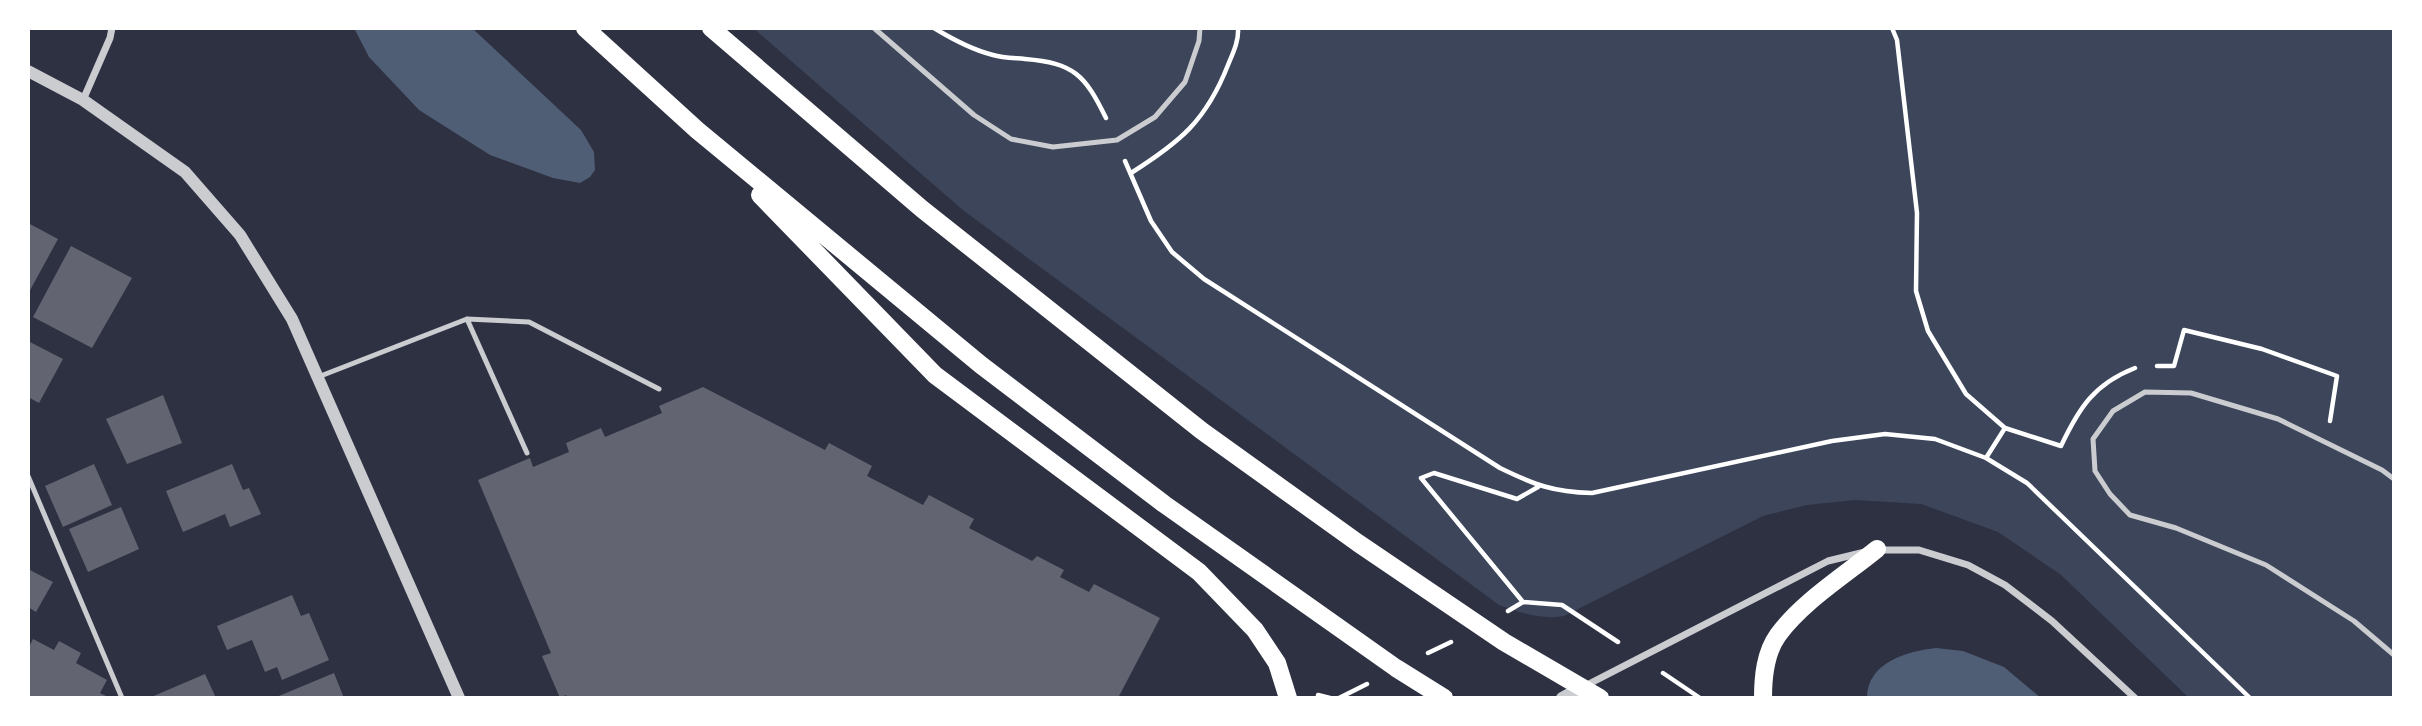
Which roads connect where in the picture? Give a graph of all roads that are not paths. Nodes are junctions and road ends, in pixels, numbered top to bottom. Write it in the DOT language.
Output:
graph roads {
  1 [pos="112,28"];
  2 [pos="585,28"];
  3 [pos="710,28"];
  4 [pos="874,28"];
  5 [pos="1200,28"];
  6 [pos="28,71"];
  7 [pos="83,100"];
  8 [pos="697,130"];
  9 [pos="467,319"];
  10 [pos="318,377"];
  11 [pos="659,389"];
  12 [pos="527,453"];
  13 [pos="28,476"];
  14 [pos="2394,479"];
  15 [pos="1877,550"];
  16 [pos="2394,655"];
  17 [pos="1582,687"];
  18 [pos="122,698"];
  19 [pos="459,698"];
  20 [pos="1288,698"];
  21 [pos="1444,698"];
  22 [pos="1562,698"];
  23 [pos="1600,698"];
  24 [pos="1763,698"];
  25 [pos="2135,698"];
  1 -- 7 [label="street"];
  2 -- 8 [label="main road"];
  3 -- 17 [label="main road"];
  4 -- 5 [label="lane"];
  6 -- 7 [label="street"];
  7 -- 10 [label="street"];
  8 -- 20 [label="main road"];
  8 -- 21 [label="main road"];
  9 -- 10 [label="lane"];
  9 -- 11 [label="lane"];
  9 -- 12 [label="lane"];
  10 -- 19 [label="street"];
  13 -- 18 [label="lane"];
  14 -- 16 [label="lane"];
  15 -- 17 [label="street"];
  15 -- 24 [label="main road"];
  15 -- 25 [label="street"];
  17 -- 22 [label="street"];
  17 -- 23 [label="main road"];
}
